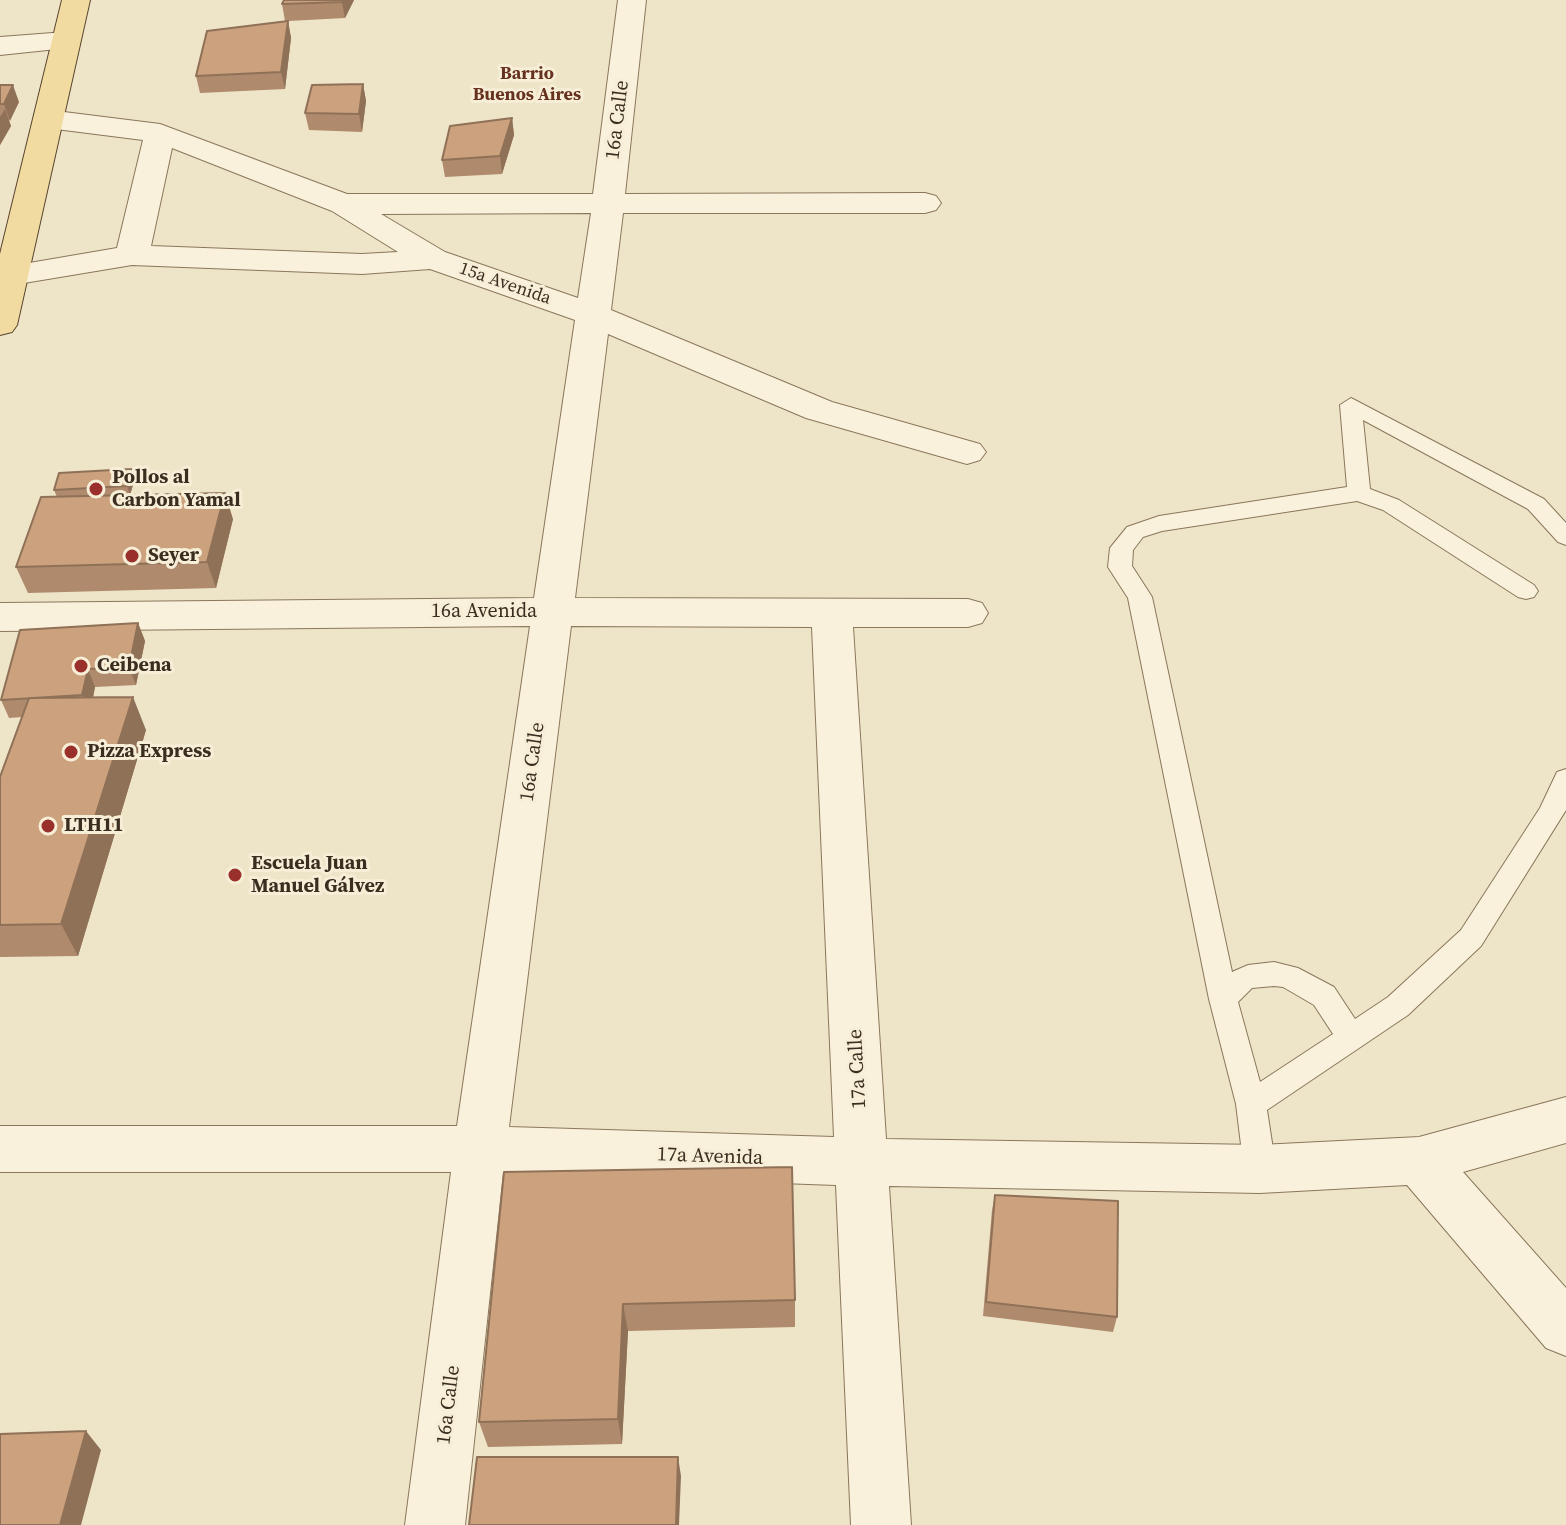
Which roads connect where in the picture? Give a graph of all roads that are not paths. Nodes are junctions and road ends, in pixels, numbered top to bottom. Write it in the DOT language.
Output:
graph roads {
  1 [pos="76,0"];
  2 [pos="632,0"];
  3 [pos="66,41"];
  4 [pos="0,46"];
  5 [pos="48,119"];
  6 [pos="160,133"];
  7 [pos="925,203"];
  8 [pos="343,204"];
  9 [pos="608,204"];
  10 [pos="132,255"];
  11 [pos="433,259"];
  12 [pos="12,275"];
  13 [pos="591,314"];
  14 [pos="0,325"];
  15 [pos="967,452"];
  16 [pos="1359,493"];
  17 [pos="1566,537"];
  18 [pos="1526,591"];
  19 [pos="554,612"];
  20 [pos="832,613"];
  21 [pos="968,613"];
  22 [pos="0,617"];
  23 [pos="1566,779"];
  24 [pos="1223,999"];
  25 [pos="1351,1037"];
  26 [pos="1251,1104"];
  27 [pos="1566,1120"];
  28 [pos="0,1149"];
  29 [pos="480,1149"];
  30 [pos="1419,1161"];
  31 [pos="863,1162"];
  32 [pos="1260,1169"];
  33 [pos="1566,1329"];
  34 [pos="435,1525"];
  35 [pos="881,1525"];
  1 -- 3 [label="main road"];
  2 -- 9 [label="street, 16a Calle"];
  3 -- 4 [label="street"];
  3 -- 5 [label="main road"];
  5 -- 6 [label="street, 15a Avenida"];
  5 -- 12 [label="main road"];
  6 -- 8 [label="street, 15a Avenida"];
  6 -- 10 [label="street"];
  7 -- 9 [label="street"];
  8 -- 9 [label="street"];
  8 -- 11 [label="street, 15a Avenida"];
  9 -- 13 [label="street, 16a Calle"];
  10 -- 11 [label="street"];
  10 -- 12 [label="street"];
  11 -- 13 [label="street, 15a Avenida"];
  12 -- 14 [label="main road"];
  13 -- 15 [label="street, 15a Avenida"];
  13 -- 19 [label="street, 16a Calle"];
  16 -- 17 [label="lane"];
  16 -- 18 [label="lane"];
  16 -- 24 [label="lane"];
  19 -- 20 [label="street, 16a Avenida"];
  19 -- 22 [label="street, 16a Avenida"];
  19 -- 29 [label="street, 16a Calle"];
  20 -- 21 [label="street, 16a Avenida"];
  20 -- 31 [label="street, 17a Calle"];
  23 -- 25 [label="lane"];
  24 -- 25 [label="lane"];
  24 -- 26 [label="lane"];
  25 -- 26 [label="lane"];
  26 -- 32 [label="lane"];
  27 -- 30 [label="street, 17a Avenida"];
  28 -- 29 [label="street, 17a Avenida"];
  29 -- 31 [label="street, 17a Avenida"];
  29 -- 34 [label="street, 16a Calle"];
  30 -- 32 [label="street, 17a Avenida"];
  30 -- 33 [label="street"];
  31 -- 32 [label="street, 17a Avenida"];
  31 -- 35 [label="street, 17a Calle"];
}
